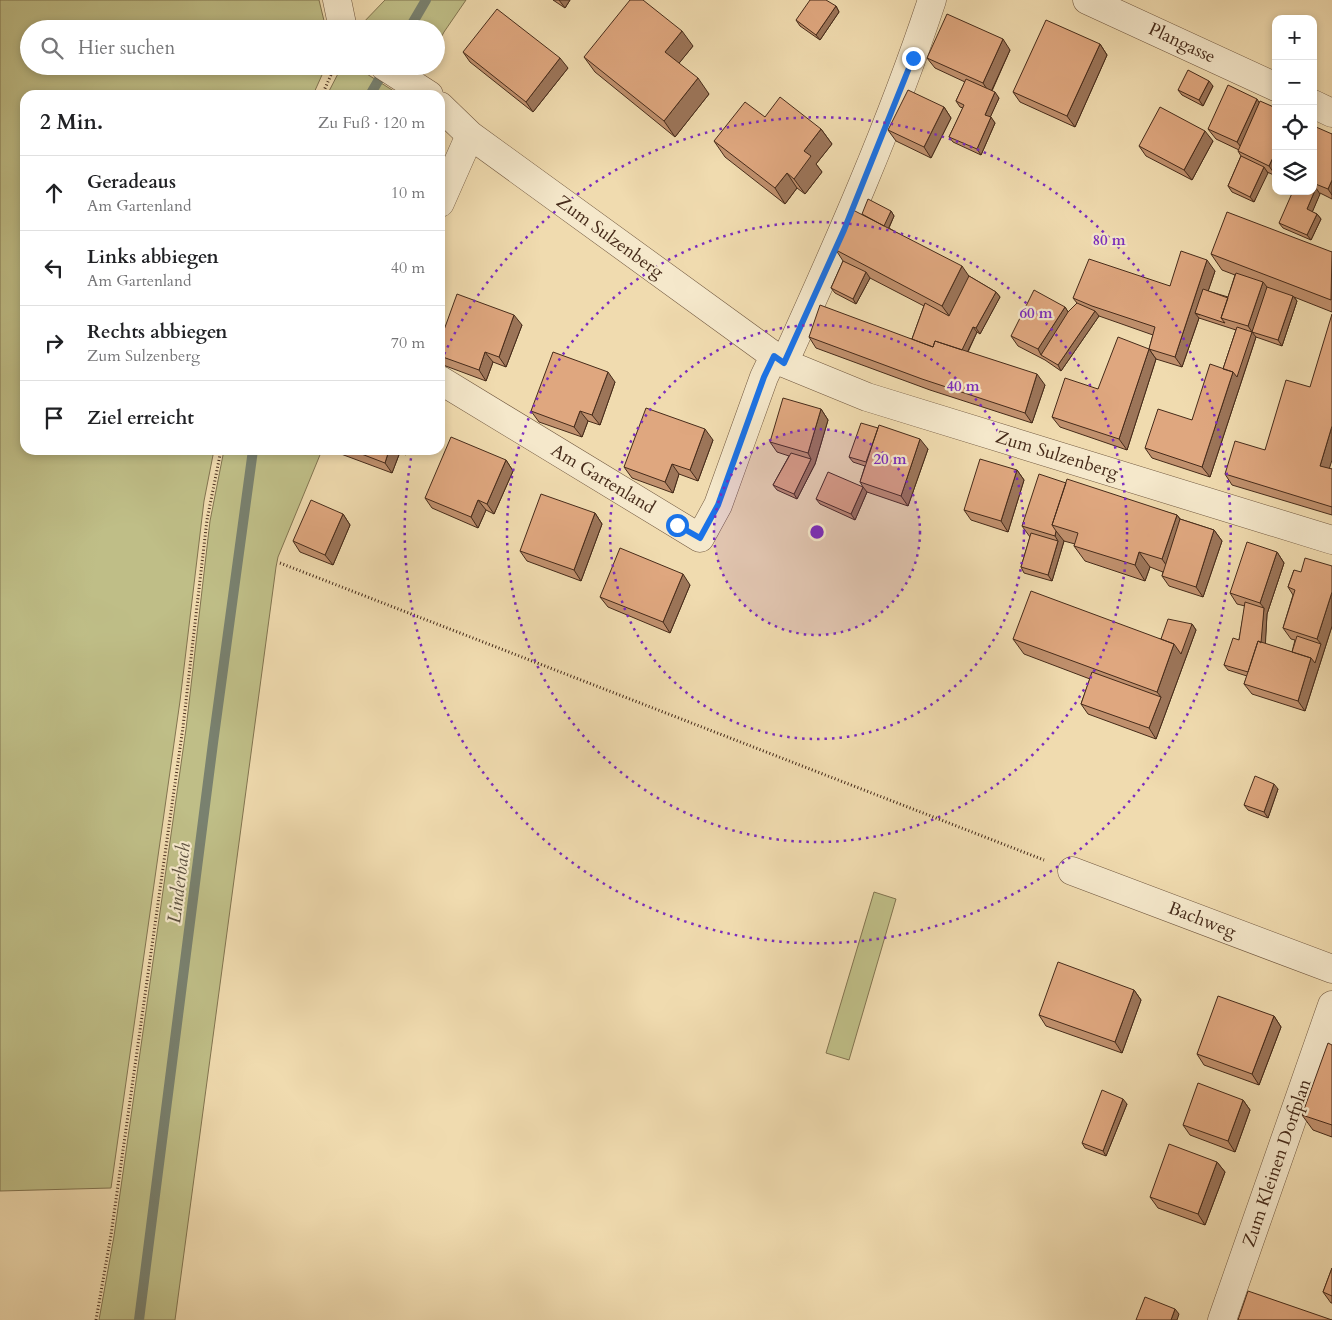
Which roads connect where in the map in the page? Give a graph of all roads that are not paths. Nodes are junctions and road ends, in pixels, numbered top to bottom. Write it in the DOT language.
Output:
graph roads {
  1 [pos="337,0"];
  2 [pos="932,0"];
  3 [pos="1087,0"];
  4 [pos="341,20"];
  5 [pos="398,75"];
  6 [pos="1272,85"];
  7 [pos="421,90"];
  8 [pos="1315,105"];
  9 [pos="445,110"];
  10 [pos="1332,113"];
  11 [pos="470,135"];
  12 [pos="445,192"];
  13 [pos="779,360"];
  14 [pos="445,383"];
  15 [pos="1332,540"];
  16 [pos="1072,871"];
  17 [pos="1332,969"];
  18 [pos="1332,1005"];
  19 [pos="1222,1320"];
  1 -- 4 [label="street"];
  2 -- 13 [label="street"];
  3 -- 6 [label="street, Plangasse"];
  5 -- 7 [label="street, Zum Sulzenberg"];
  8 -- 10 [label="street"];
  9 -- 11 [label="street, Zum Sulzenberg"];
  11 -- 12 [label="street"];
  11 -- 13 [label="street, Zum Sulzenberg"];
  13 -- 14 [label="street, Am Gartenland"];
  13 -- 15 [label="street, Zum Sulzenberg"];
  16 -- 17 [label="street, Bachweg"];
  18 -- 19 [label="street, Zum Kleinen Dorfplan"];
}
